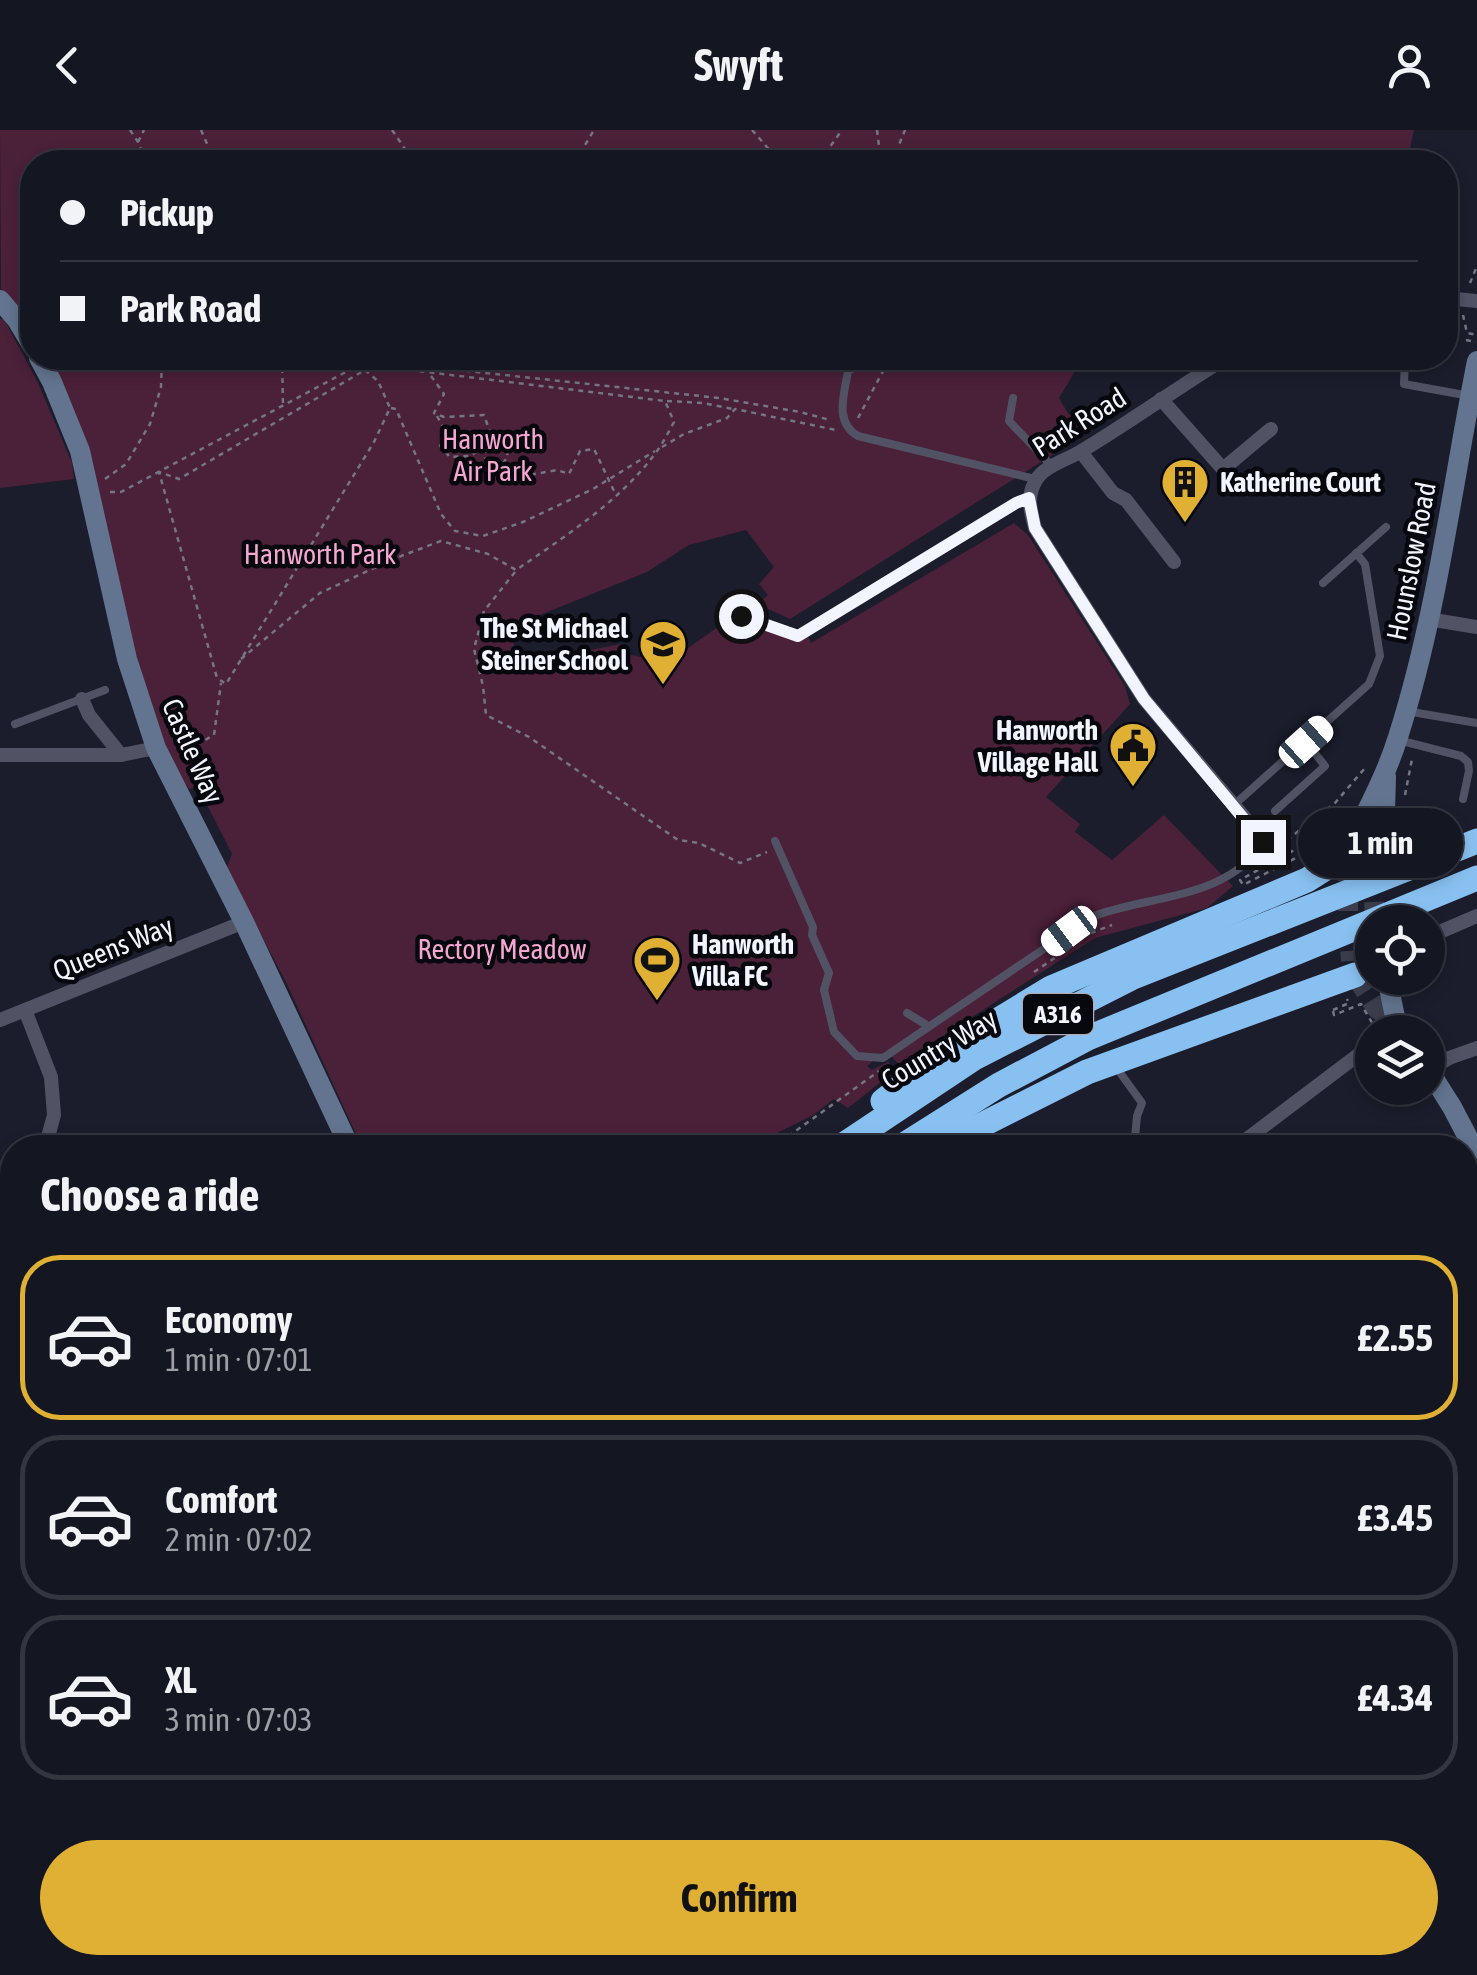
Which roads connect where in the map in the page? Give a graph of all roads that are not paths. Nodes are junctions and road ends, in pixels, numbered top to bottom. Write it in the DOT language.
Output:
graph roads {
  1 [pos="0,300"];
  2 [pos="20,325"];
  3 [pos="1475,348"];
  4 [pos="46,370"];
  5 [pos="851,370"];
  6 [pos="1207,370"];
  7 [pos="1405,370"];
  8 [pos="1472,394"];
  9 [pos="1013,398"];
  10 [pos="1160,399"];
  11 [pos="1271,429"];
  12 [pos="1081,452"];
  13 [pos="1053,466"];
  14 [pos="1035,479"];
  15 [pos="1029,498"];
  16 [pos="1386,527"];
  17 [pos="1356,553"];
  18 [pos="1174,562"];
  19 [pos="1323,583"];
  20 [pos="741,616"];
  21 [pos="1428,619"];
  22 [pos="1477,628"];
  23 [pos="105,690"];
  24 [pos="82,699"];
  25 [pos="1406,710"];
  26 [pos="1477,723"];
  27 [pos="16,724"];
  28 [pos="1306,742"];
  29 [pos="1406,742"];
  30 [pos="156,748"];
  31 [pos="0,755"];
  32 [pos="121,755"];
  33 [pos="1377,768"];
  34 [pos="1463,799"];
  35 [pos="1234,806"];
  36 [pos="1275,811"];
  37 [pos="1477,841"];
  38 [pos="776,844"];
  39 [pos="1377,844"];
  40 [pos="1270,850"];
  41 [pos="1348,855"];
  42 [pos="1477,878"];
  43 [pos="1477,916"];
  44 [pos="244,922"];
  45 [pos="1445,929"];
  46 [pos="1355,966"];
  47 [pos="26,1010"];
  48 [pos="908,1013"];
  49 [pos="0,1020"];
  50 [pos="927,1028"];
  51 [pos="1477,1048"];
  52 [pos="1355,1057"];
  53 [pos="1445,1061"];
  54 [pos="1122,1074"];
  55 [pos="1445,1096"];
  56 [pos="49,1135"];
  57 [pos="344,1135"];
  58 [pos="840,1135"];
  59 [pos="858,1135"];
  60 [pos="920,1135"];
  61 [pos="962,1135"];
  62 [pos="1136,1135"];
  63 [pos="1252,1135"];
  64 [pos="1467,1135"];
  1 -- 2 [label="street"];
  3 -- 8 [label="street, Hounslow Road"];
  4 -- 30 [label="street, Castle Way"];
  5 -- 14 [label="lane"];
  6 -- 10 [label="street, Park Road"];
  7 -- 8 [label="lane"];
  8 -- 21 [label="street, Hounslow Road"];
  9 -- 13 [label="lane"];
  10 -- 11 [label="street"];
  10 -- 12 [label="street, Park Road"];
  12 -- 13 [label="street, Park Road"];
  12 -- 18 [label="street"];
  13 -- 14 [label="street, Park Road"];
  14 -- 15 [label="street, Park Road"];
  15 -- 20 [label="lane"];
  15 -- 35 [label="street, Park Road"];
  16 -- 17 [label="lane"];
  17 -- 19 [label="lane"];
  17 -- 28 [label="lane"];
  21 -- 22 [label="street"];
  21 -- 25 [label="street, Hounslow Road"];
  23 -- 24 [label="lane"];
  24 -- 27 [label="lane"];
  24 -- 32 [label="street"];
  25 -- 26 [label="lane"];
  25 -- 29 [label="street, Hounslow Road"];
  28 -- 35 [label="lane"];
  28 -- 36 [label="lane"];
  29 -- 33 [label="street, Hounslow Road"];
  29 -- 34 [label="lane"];
  30 -- 32 [label="street"];
  30 -- 44 [label="street, Castle Way"];
  31 -- 32 [label="street"];
  33 -- 39 [label="street, Hounslow Road"];
  33 -- 41 [label="street, Hounslow Road"];
  35 -- 40 [label="street, Park Road"];
  37 -- 59 [label="highway, Country Way / A316"];
  38 -- 50 [label="lane"];
  40 -- 50 [label="lane"];
  41 -- 58 [label="highway"];
  42 -- 60 [label="highway, A316"];
  43 -- 45 [label="street"];
  44 -- 47 [label="street, Queens Way"];
  44 -- 57 [label="street, Castle Way"];
  46 -- 61 [label="highway"];
  47 -- 49 [label="street, Queens Way"];
  47 -- 56 [label="street"];
  48 -- 50 [label="lane"];
  51 -- 53 [label="street"];
  52 -- 63 [label="street"];
  54 -- 62 [label="lane"];
  55 -- 64 [label="street"];
}
